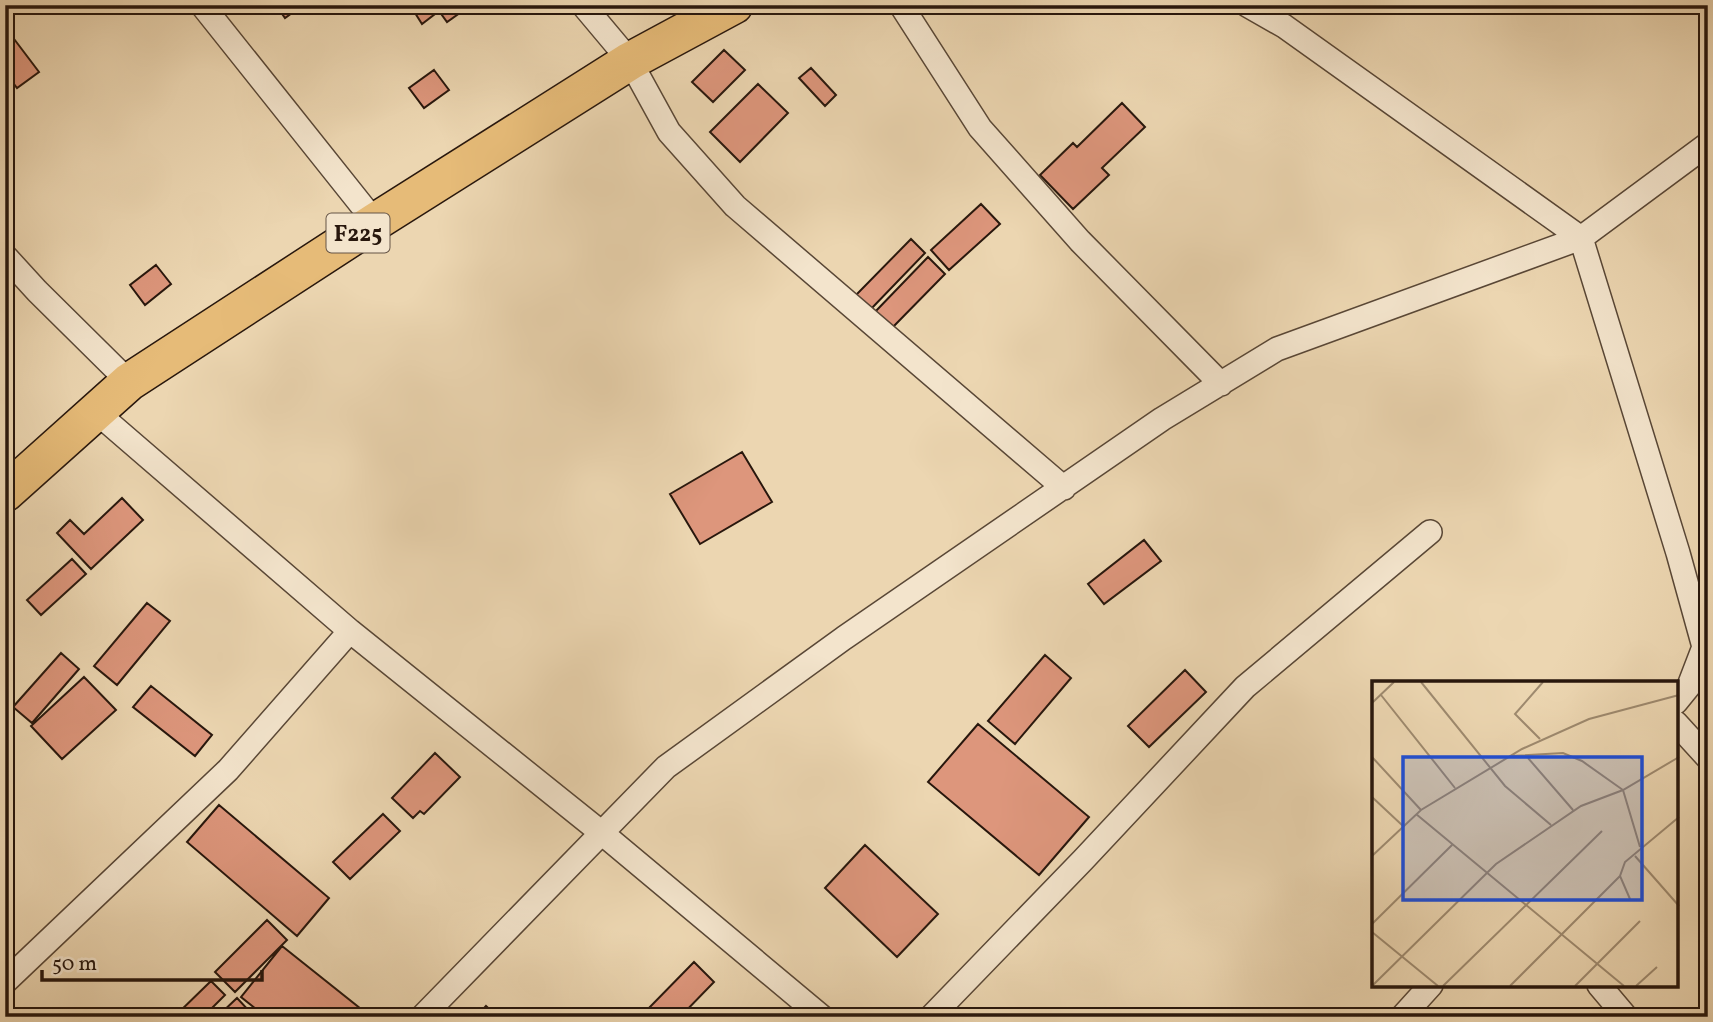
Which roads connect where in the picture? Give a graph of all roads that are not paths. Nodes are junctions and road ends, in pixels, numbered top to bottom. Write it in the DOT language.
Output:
graph roads {
  1 [pos="202,5"];
  2 [pos="583,5"];
  3 [pos="734,5"];
  4 [pos="901,5"];
  5 [pos="1247,5"];
  6 [pos="631,61"];
  7 [pos="1708,144"];
  8 [pos="375,222"];
  9 [pos="1581,238"];
  10 [pos="5,256"];
  11 [pos="129,382"];
  12 [pos="1221,384"];
  13 [pos="95,411"];
  14 [pos="1064,488"];
  15 [pos="5,493"];
  16 [pos="1430,532"];
  17 [pos="350,631"];
  18 [pos="1706,646"];
  19 [pos="1678,700"];
  20 [pos="1678,725"];
  21 [pos="1708,758"];
  22 [pos="603,834"];
  23 [pos="5,982"];
  24 [pos="1429,987"];
  25 [pos="1602,987"];
  26 [pos="422,1017"];
  27 [pos="822,1017"];
  28 [pos="931,1017"];
  29 [pos="1402,1017"];
  30 [pos="1626,1017"];
  1 -- 8 [label="street"];
  2 -- 6 [label="street"];
  3 -- 6 [label="main road, F225"];
  4 -- 12 [label="street"];
  5 -- 9 [label="street"];
  6 -- 8 [label="main road, F225"];
  6 -- 14 [label="street"];
  7 -- 9 [label="street"];
  8 -- 11 [label="main road, F225"];
  9 -- 12 [label="street"];
  9 -- 18 [label="street"];
  10 -- 11 [label="street"];
  11 -- 13 [label="main road, F225"];
  12 -- 14 [label="street"];
  13 -- 15 [label="main road, F225"];
  13 -- 17 [label="street"];
  14 -- 22 [label="street"];
  16 -- 28 [label="street"];
  17 -- 22 [label="street"];
  17 -- 23 [label="street"];
  18 -- 19 [label="street"];
  20 -- 21 [label="street"];
  22 -- 26 [label="street"];
  22 -- 27 [label="street"];
  24 -- 29 [label="street"];
  25 -- 30 [label="street"];
}
